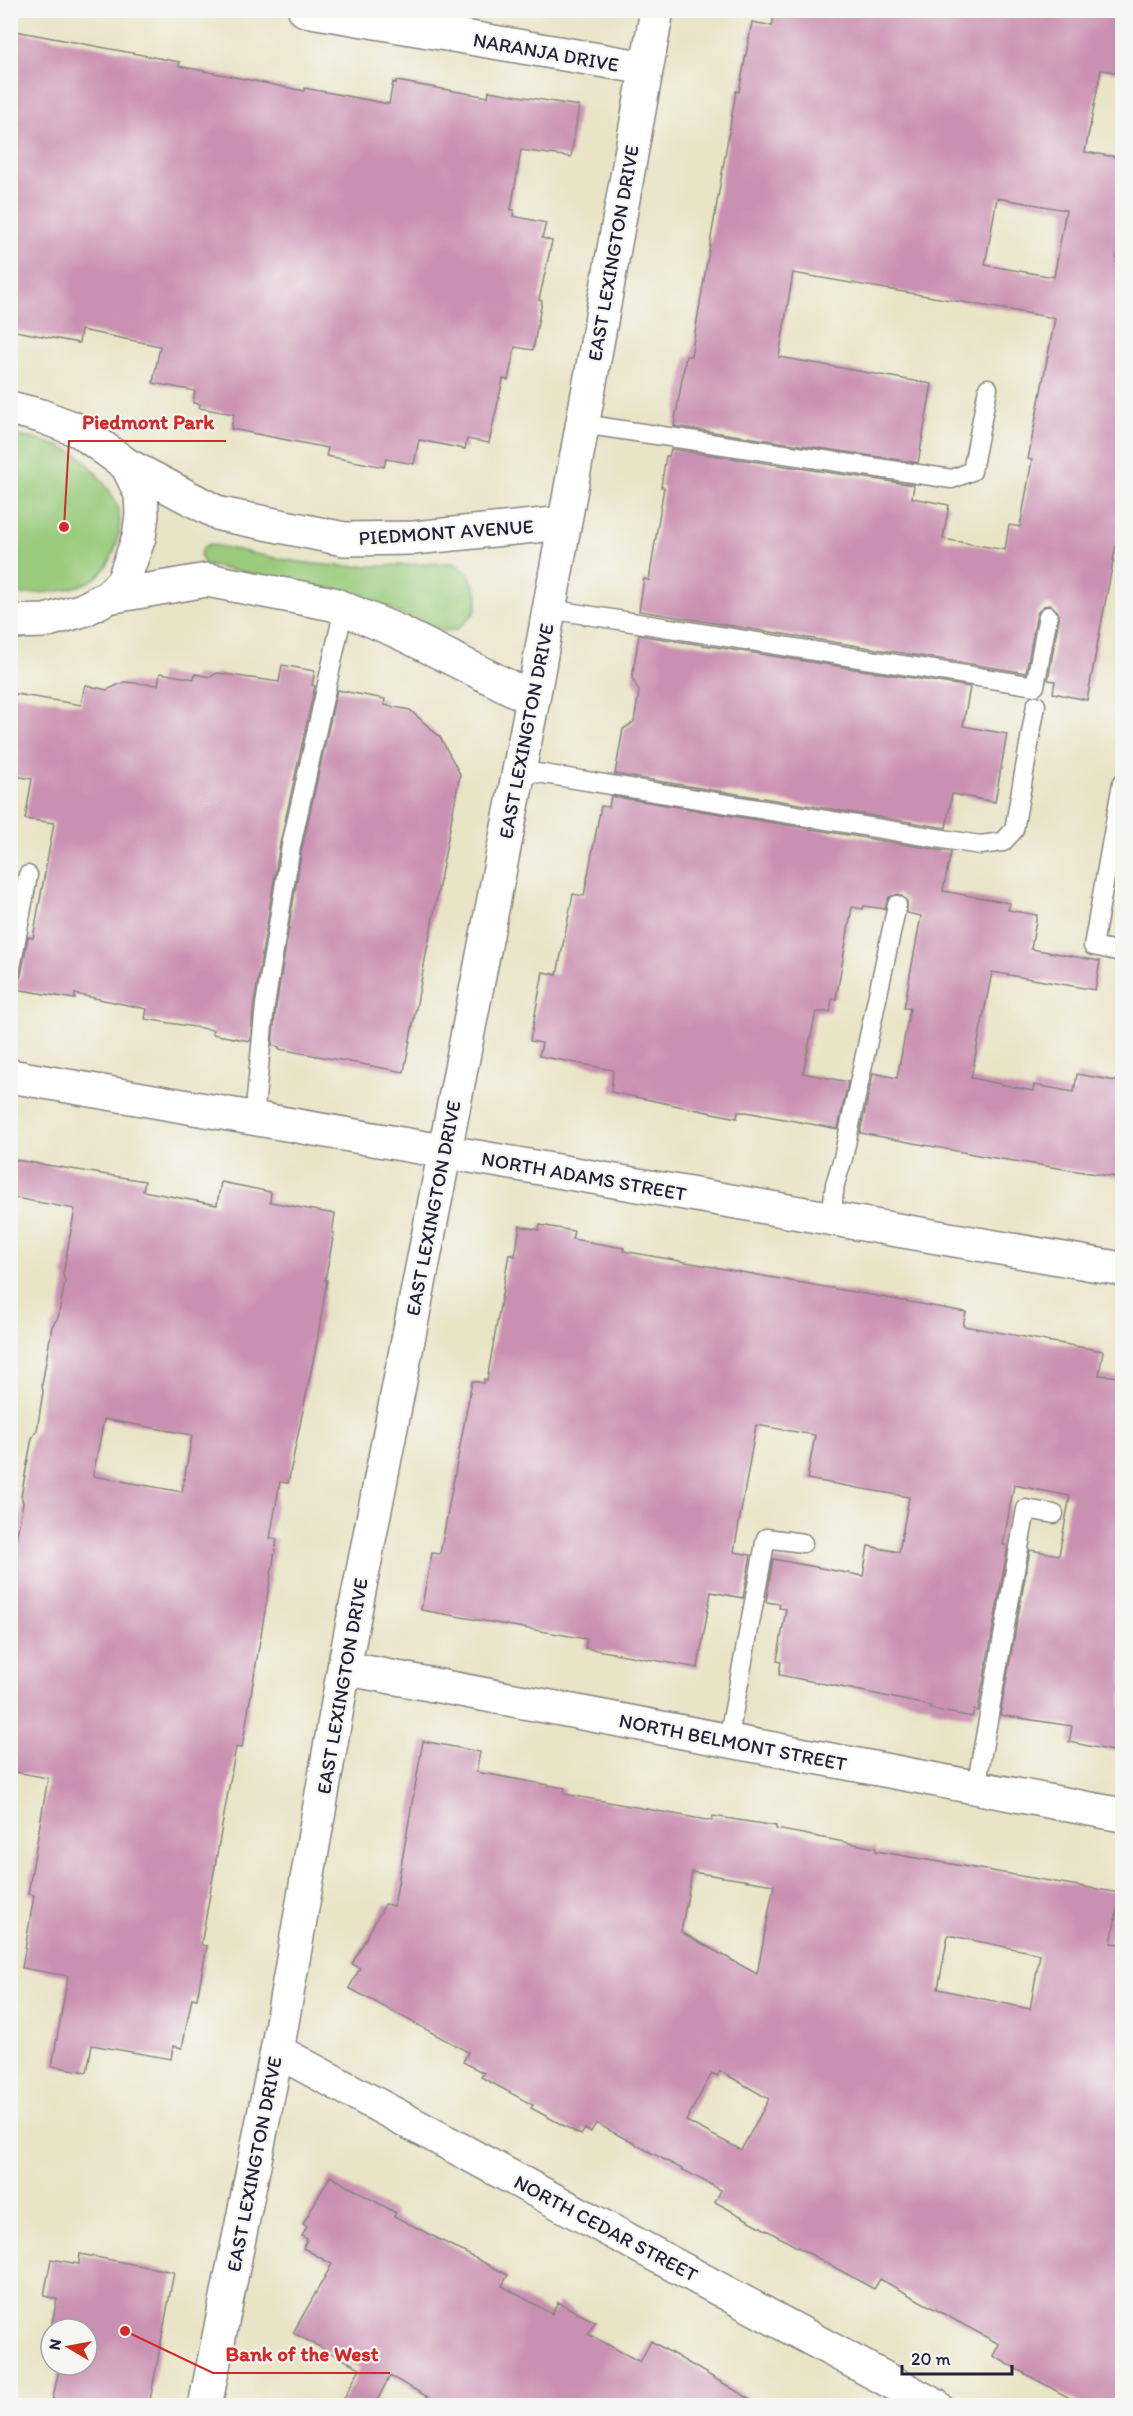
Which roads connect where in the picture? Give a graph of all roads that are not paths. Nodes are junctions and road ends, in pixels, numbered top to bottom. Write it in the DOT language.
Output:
graph roads {
  1 [pos="305,10"];
  2 [pos="657,10"];
  3 [pos="646,69"];
  4 [pos="988,388"];
  5 [pos="10,408"];
  6 [pos="582,424"];
  7 [pos="127,465"];
  8 [pos="564,523"];
  9 [pos="108,597"];
  10 [pos="344,608"];
  11 [pos="549,609"];
  12 [pos="1048,616"];
  13 [pos="10,622"];
  14 [pos="533,699"];
  15 [pos="1036,705"];
  16 [pos="519,770"];
  17 [pos="1122,790"];
  18 [pos="28,875"];
  19 [pos="897,905"];
  20 [pos="1122,952"];
  21 [pos="10,973"];
  22 [pos="10,1076"];
  23 [pos="254,1119"];
  24 [pos="443,1152"];
  25 [pos="831,1219"];
  26 [pos="1122,1269"];
  27 [pos="1054,1514"];
  28 [pos="803,1544"];
  29 [pos="344,1668"];
  30 [pos="728,1741"];
  31 [pos="976,1787"];
  32 [pos="1122,1815"];
  33 [pos="277,2051"];
  34 [pos="205,2406"];
  35 [pos="936,2406"];
  1 -- 3 [label="street, NARANJA DRIVE"];
  2 -- 3 [label="street, EAST LEXINGTON DRIVE"];
  3 -- 6 [label="street, EAST LEXINGTON DRIVE"];
  4 -- 6 [label="lane"];
  5 -- 7 [label="street, PIEDMONT AVENUE"];
  6 -- 8 [label="street, EAST LEXINGTON DRIVE"];
  7 -- 8 [label="street, PIEDMONT AVENUE"];
  7 -- 9 [label="street, PIEDMONT AVENUE"];
  8 -- 11 [label="street, EAST LEXINGTON DRIVE"];
  9 -- 10 [label="street, PIEDMONT AVENUE"];
  9 -- 13 [label="street, PIEDMONT AVENUE"];
  10 -- 14 [label="street, PIEDMONT AVENUE"];
  10 -- 23 [label="lane"];
  11 -- 12 [label="lane"];
  11 -- 14 [label="street, EAST LEXINGTON DRIVE"];
  14 -- 16 [label="street, EAST LEXINGTON DRIVE"];
  15 -- 16 [label="lane"];
  16 -- 24 [label="street, EAST LEXINGTON DRIVE"];
  17 -- 20 [label="lane"];
  18 -- 21 [label="lane"];
  19 -- 25 [label="lane"];
  22 -- 23 [label="street, NORTH ADAMS STREET"];
  23 -- 24 [label="street, NORTH ADAMS STREET"];
  24 -- 25 [label="street, NORTH ADAMS STREET"];
  24 -- 29 [label="street, EAST LEXINGTON DRIVE"];
  25 -- 26 [label="street, NORTH ADAMS STREET"];
  27 -- 31 [label="lane"];
  28 -- 30 [label="lane"];
  29 -- 30 [label="street, NORTH BELMONT STREET"];
  29 -- 33 [label="street, EAST LEXINGTON DRIVE"];
  30 -- 31 [label="street, NORTH BELMONT STREET"];
  31 -- 32 [label="street, NORTH BELMONT STREET"];
  33 -- 34 [label="street, EAST LEXINGTON DRIVE"];
  33 -- 35 [label="street, NORTH CEDAR STREET"];
}
